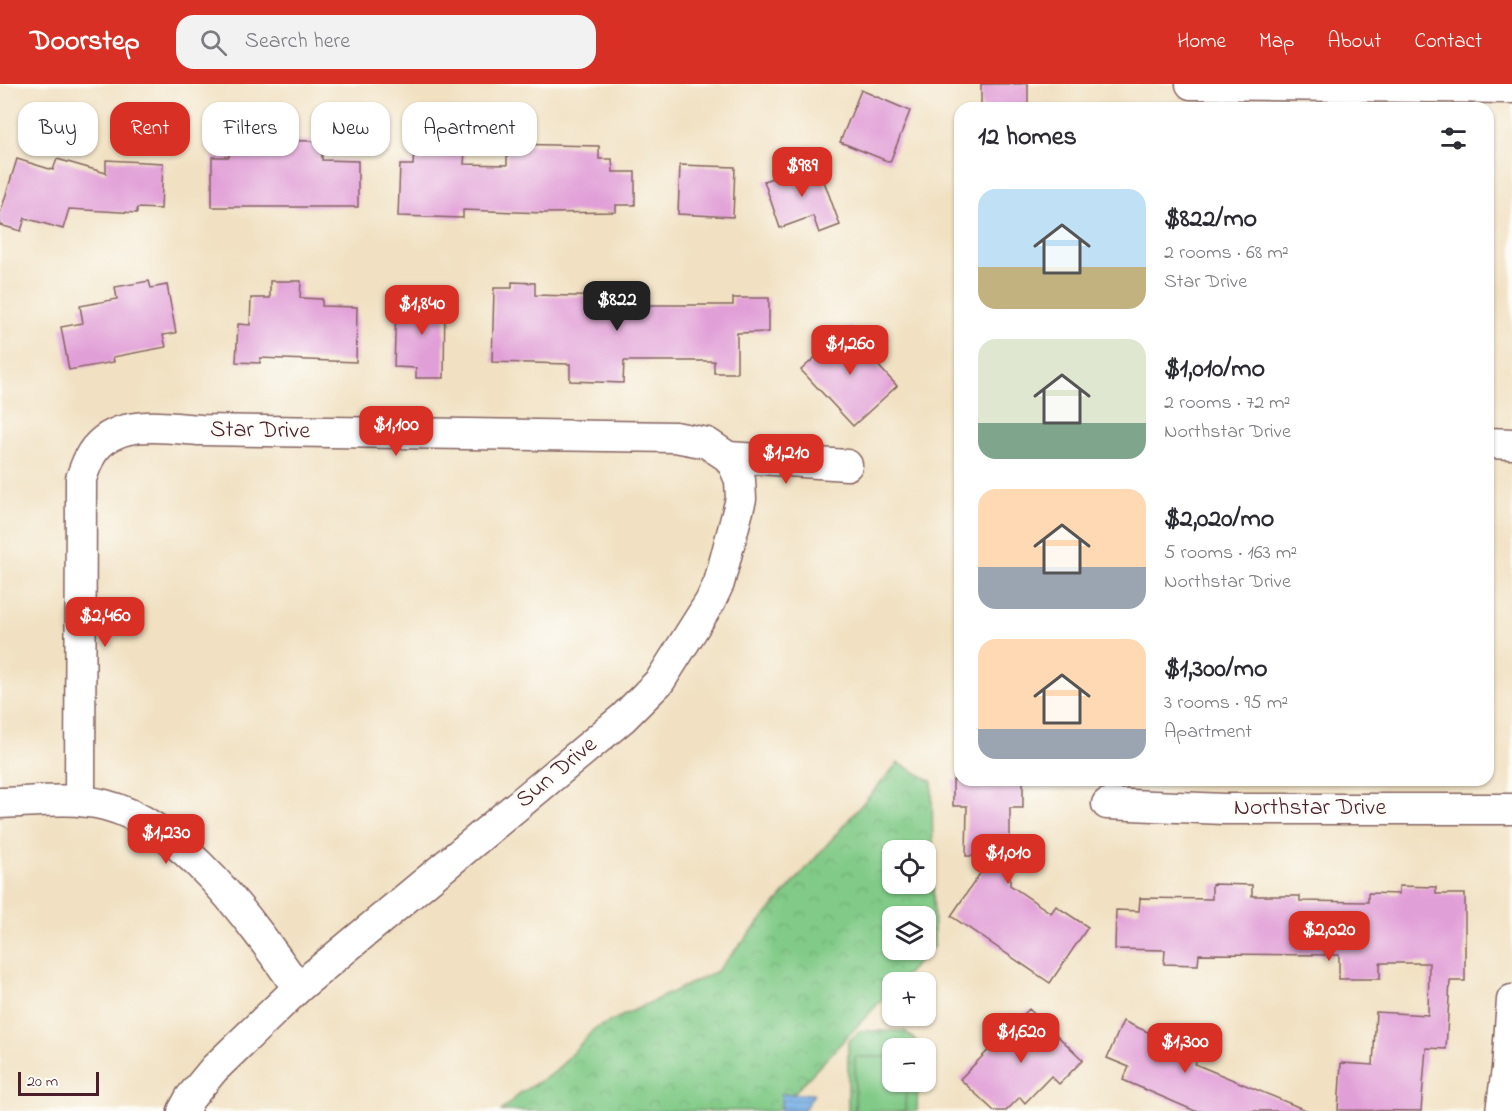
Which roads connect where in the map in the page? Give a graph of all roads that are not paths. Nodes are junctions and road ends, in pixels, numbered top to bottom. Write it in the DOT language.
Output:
graph roads {
  1 [pos="1191,84"];
  2 [pos="1512,88"];
  3 [pos="1494,443"];
  4 [pos="1512,444"];
  5 [pos="728,457"];
  6 [pos="848,465"];
  7 [pos="80,801"];
  8 [pos="0,803"];
  9 [pos="1107,804"];
  10 [pos="1512,809"];
  11 [pos="298,988"];
  12 [pos="1512,1000"];
  13 [pos="183,1111"];
  14 [pos="1501,1111"];
  1 -- 2 [label="street"];
  3 -- 4 [label="street"];
  5 -- 6 [label="street"];
  5 -- 7 [label="street, Star Drive"];
  5 -- 11 [label="street, Sun Drive"];
  7 -- 8 [label="street"];
  7 -- 11 [label="street"];
  9 -- 10 [label="street, Northstar Drive"];
  11 -- 13 [label="street, Sun Drive"];
  12 -- 14 [label="street"];
}
